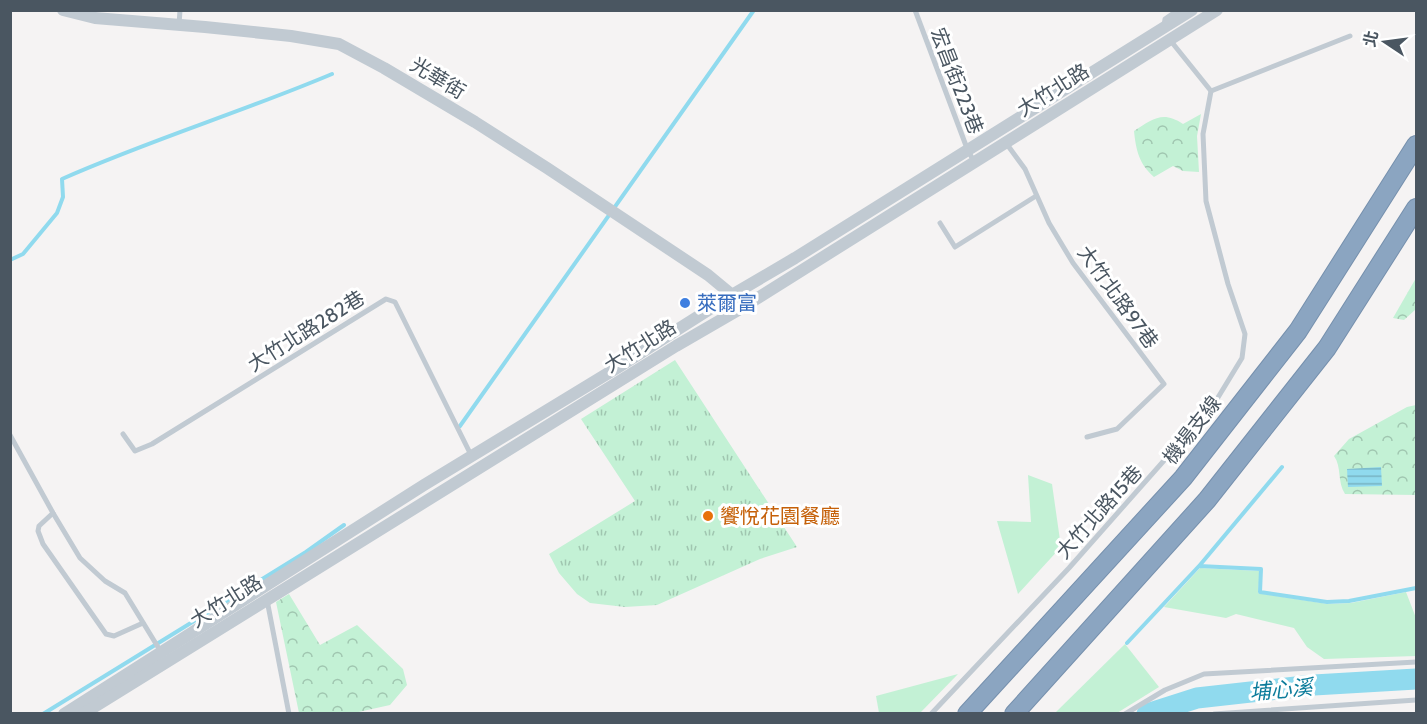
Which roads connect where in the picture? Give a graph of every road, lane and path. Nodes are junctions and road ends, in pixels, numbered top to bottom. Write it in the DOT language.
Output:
graph roads {
  1 [pos="63,10"];
  2 [pos="180,10"];
  3 [pos="915,10"];
  4 [pos="1178,10"];
  5 [pos="1192,10"];
  6 [pos="1216,10"];
  7 [pos="179,25"];
  8 [pos="1164,29"];
  9 [pos="1350,36"];
  10 [pos="1171,40"];
  11 [pos="1211,91"];
  12 [pos="1005,142"];
  13 [pos="1416,145"];
  14 [pos="971,156"];
  15 [pos="1036,196"];
  16 [pos="1416,208"];
  17 [pos="940,223"];
  18 [pos="732,295"];
  19 [pos="745,306"];
  20 [pos="123,434"];
  21 [pos="10,435"];
  22 [pos="1087,437"];
  23 [pos="471,457"];
  24 [pos="53,513"];
  25 [pos="265,594"];
  26 [pos="143,623"];
  27 [pos="161,653"];
  28 [pos="1416,662"];
  29 [pos="1416,700"];
  30 [pos="288,713"];
  31 [pos="64,714"];
  32 [pos="83,714"];
  33 [pos="931,714"];
  34 [pos="967,714"];
  35 [pos="1014,714"];
  36 [pos="1125,714"];
  37 [pos="1214,714"];
  1 -- 7 [label="street, 光華街"];
  2 -- 7 [label="lane"];
  3 -- 14 [label="lane, 宏昌街223巷"];
  4 -- 8 [label="lane"];
  5 -- 8 [label="street, 大竹北路"];
  6 -- 10 [label="street, 大竹北路"];
  7 -- 18 [label="street, 光華街"];
  8 -- 10 [label="lane"];
  8 -- 14 [label="street, 大竹北路"];
  9 -- 11 [label="lane"];
  10 -- 11 [label="lane"];
  10 -- 12 [label="street, 大竹北路"];
  11 -- 33 [label="lane, 大竹北路15巷"];
  12 -- 14 [label="street, 大竹北路"];
  12 -- 15 [label="lane, 大竹北路97巷"];
  13 -- 34 [label="highway, 機場支線"];
  14 -- 18 [label="street, 大竹北路"];
  14 -- 19 [label="street, 大竹北路"];
  15 -- 17 [label="lane"];
  15 -- 22 [label="lane, 大竹北路97巷"];
  16 -- 35 [label="highway"];
  18 -- 19 [label="street, 光華街"];
  18 -- 23 [label="street, 大竹北路"];
  19 -- 25 [label="street, 大竹北路"];
  20 -- 23 [label="lane, 大竹北路282巷"];
  21 -- 24 [label="lane"];
  23 -- 25 [label="street, 大竹北路"];
  24 -- 26 [label="lane"];
  24 -- 26 [label="lane"];
  25 -- 27 [label="street, 大竹北路"];
  25 -- 30 [label="lane"];
  25 -- 32 [label="street, 大竹北路"];
  26 -- 27 [label="lane"];
  27 -- 31 [label="street, 大竹北路"];
  28 -- 36 [label="lane"];
  29 -- 37 [label="lane"];
}
